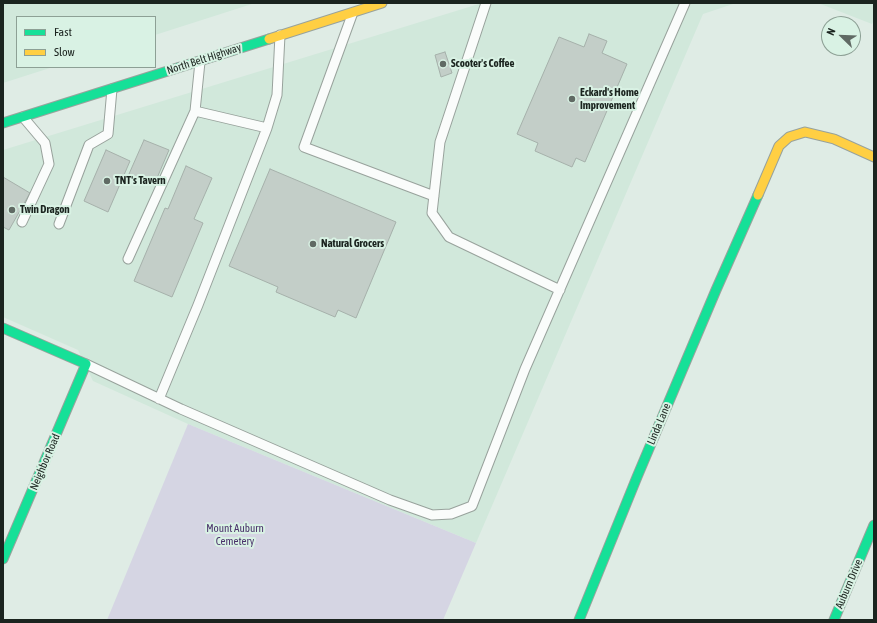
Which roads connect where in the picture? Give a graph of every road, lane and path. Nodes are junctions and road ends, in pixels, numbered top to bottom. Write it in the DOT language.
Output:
graph roads {
  1 [pos="382,3"];
  2 [pos="486,3"];
  3 [pos="685,3"];
  4 [pos="353,12"];
  5 [pos="280,35"];
  6 [pos="200,61"];
  7 [pos="112,89"];
  8 [pos="195,111"];
  9 [pos="23,117"];
  10 [pos="3,123"];
  11 [pos="267,128"];
  12 [pos="874,157"];
  13 [pos="434,196"];
  14 [pos="22,222"];
  15 [pos="59,224"];
  16 [pos="128,259"];
  17 [pos="560,290"];
  18 [pos="3,328"];
  19 [pos="86,364"];
  20 [pos="159,399"];
  21 [pos="874,526"];
  22 [pos="3,559"];
  23 [pos="579,620"];
  24 [pos="834,620"];
  1 -- 4 [label="street, North Belt Highway"];
  2 -- 13 [label="lane"];
  3 -- 17 [label="lane"];
  4 -- 5 [label="street, North Belt Highway"];
  4 -- 13 [label="lane"];
  5 -- 6 [label="street, North Belt Highway"];
  5 -- 11 [label="lane"];
  6 -- 7 [label="street, North Belt Highway"];
  6 -- 8 [label="lane"];
  7 -- 9 [label="street, North Belt Highway"];
  7 -- 15 [label="lane"];
  8 -- 11 [label="lane"];
  8 -- 16 [label="lane"];
  9 -- 10 [label="street, North Belt Highway"];
  9 -- 14 [label="lane"];
  11 -- 20 [label="lane"];
  12 -- 23 [label="street, Linda Lane"];
  13 -- 17 [label="lane"];
  17 -- 20 [label="lane"];
  18 -- 19 [label="street"];
  19 -- 20 [label="lane"];
  19 -- 22 [label="street, Neighbor Road"];
  21 -- 24 [label="street, Auburn Drive"];
}
